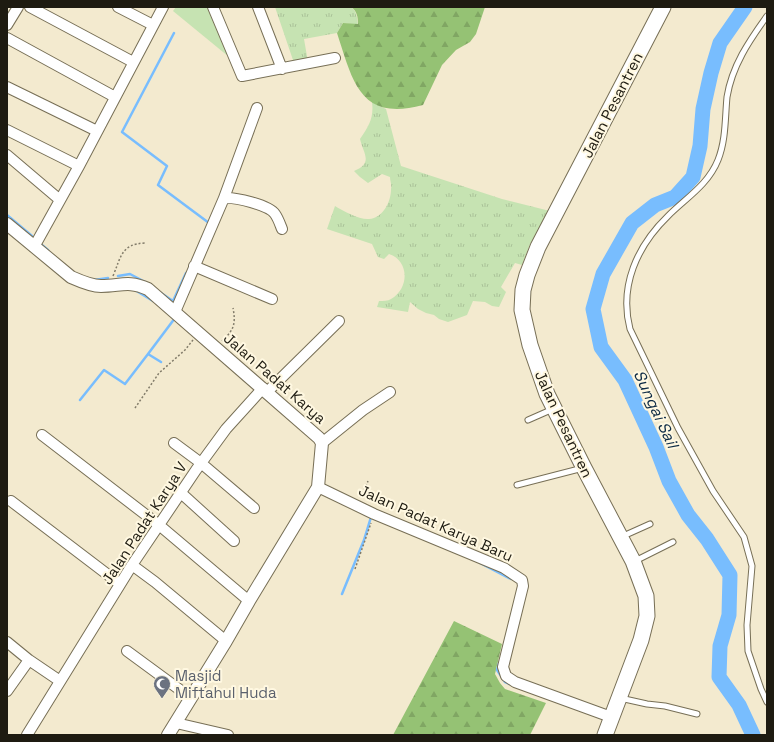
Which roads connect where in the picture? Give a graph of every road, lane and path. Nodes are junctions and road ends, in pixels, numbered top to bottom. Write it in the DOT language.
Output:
graph roads {
  1 [pos="18,7"];
  2 [pos="30,7"];
  3 [pos="118,7"];
  4 [pos="163,7"];
  5 [pos="213,7"];
  6 [pos="258,7"];
  7 [pos="662,7"];
  8 [pos="133,9"];
  9 [pos="767,16"];
  10 [pos="7,25"];
  11 [pos="153,25"];
  12 [pos="7,38"];
  13 [pos="335,58"];
  14 [pos="133,62"];
  15 [pos="282,69"];
  16 [pos="7,87"];
  17 [pos="115,97"];
  18 [pos="257,108"];
  19 [pos="7,130"];
  20 [pos="97,132"];
  21 [pos="7,155"];
  22 [pos="79,166"];
  23 [pos="224,198"];
  24 [pos="60,200"];
  25 [pos="7,224"];
  26 [pos="282,229"];
  27 [pos="144,243"];
  28 [pos="34,247"];
  29 [pos="194,266"];
  30 [pos="109,285"];
  31 [pos="272,298"];
  32 [pos="233,308"];
  33 [pos="175,312"];
  34 [pos="339,321"];
  35 [pos="201,334"];
  36 [pos="216,347"];
  37 [pos="265,390"];
  38 [pos="390,392"];
  39 [pos="135,408"];
  40 [pos="554,409"];
  41 [pos="528,420"];
  42 [pos="42,435"];
  43 [pos="174,443"];
  44 [pos="322,443"];
  45 [pos="201,463"];
  46 [pos="584,468"];
  47 [pos="368,481"];
  48 [pos="517,486"];
  49 [pos="318,487"];
  50 [pos="180,492"];
  51 [pos="11,501"];
  52 [pos="357,506"];
  53 [pos="254,508"];
  54 [pos="374,514"];
  55 [pos="650,524"];
  56 [pos="159,525"];
  57 [pos="621,537"];
  58 [pos="234,541"];
  59 [pos="673,542"];
  60 [pos="633,561"];
  61 [pos="132,565"];
  62 [pos="355,569"];
  63 [pos="120,584"];
  64 [pos="249,601"];
  65 [pos="226,641"];
  66 [pos="7,642"];
  67 [pos="127,651"];
  68 [pos="29,660"];
  69 [pos="60,681"];
  70 [pos="7,691"];
  71 [pos="618,697"];
  72 [pos="191,698"];
  73 [pos="767,702"];
  74 [pos="698,714"];
  75 [pos="611,717"];
  76 [pos="176,722"];
  77 [pos="27,735"];
  78 [pos="168,735"];
  79 [pos="228,735"];
  80 [pos="605,735"];
  1 -- 10 [label="street"];
  2 -- 14 [label="street"];
  3 -- 8 [label="street"];
  4 -- 11 [label="street"];
  5 -- 15 [label="street"];
  6 -- 15 [label="street"];
  7 -- 40 [label="main road, Jalan Pesantren"];
  8 -- 11 [label="street"];
  9 -- 73 [label="lane"];
  11 -- 14 [label="street"];
  12 -- 17 [label="street"];
  13 -- 15 [label="street"];
  14 -- 17 [label="street"];
  16 -- 20 [label="street"];
  17 -- 20 [label="street"];
  18 -- 23 [label="street"];
  19 -- 22 [label="street"];
  20 -- 22 [label="street"];
  21 -- 24 [label="street"];
  22 -- 24 [label="street"];
  23 -- 26 [label="street"];
  23 -- 29 [label="street"];
  24 -- 28 [label="street"];
  25 -- 28 [label="street, Jalan Padat Karya"];
  27 -- 30 [label="path"];
  28 -- 30 [label="street, Jalan Padat Karya"];
  29 -- 31 [label="street"];
  29 -- 33 [label="street"];
  30 -- 33 [label="street, Jalan Padat Karya"];
  32 -- 36 [label="path"];
  33 -- 35 [label="street, Jalan Padat Karya"];
  34 -- 37 [label="street, Jalan Padat Karya V"];
  35 -- 36 [label="street, Jalan Padat Karya"];
  35 -- 39 [label="path"];
  36 -- 37 [label="street, Jalan Padat Karya"];
  37 -- 44 [label="street, Jalan Padat Karya"];
  37 -- 45 [label="street, Jalan Padat Karya V"];
  38 -- 44 [label="street"];
  40 -- 41 [label="lane"];
  40 -- 46 [label="main road, Jalan Pesantren"];
  42 -- 56 [label="street"];
  43 -- 45 [label="street"];
  44 -- 49 [label="street, Jalan Padat Karya"];
  45 -- 50 [label="street, Jalan Padat Karya V"];
  45 -- 53 [label="street"];
  46 -- 48 [label="lane"];
  46 -- 57 [label="main road, Jalan Pesantren"];
  47 -- 52 [label="path"];
  49 -- 52 [label="street, Jalan Padat Karya Baru"];
  49 -- 64 [label="street, Jalan Padat Karya"];
  50 -- 56 [label="street, Jalan Padat Karya V"];
  50 -- 58 [label="street"];
  51 -- 63 [label="street"];
  52 -- 54 [label="street, Jalan Padat Karya Baru"];
  54 -- 62 [label="path"];
  54 -- 75 [label="street, Jalan Padat Karya Baru"];
  55 -- 57 [label="lane"];
  56 -- 61 [label="street, Jalan Padat Karya V"];
  56 -- 64 [label="street"];
  57 -- 60 [label="main road, Jalan Pesantren"];
  59 -- 60 [label="lane"];
  60 -- 71 [label="main road, Jalan Pesantren"];
  61 -- 63 [label="street, Jalan Padat Karya V"];
  61 -- 65 [label="street"];
  63 -- 69 [label="street, Jalan Padat Karya V"];
  64 -- 65 [label="street, Jalan Padat Karya"];
  65 -- 72 [label="street, Jalan Padat Karya"];
  66 -- 68 [label="street"];
  67 -- 72 [label="street"];
  68 -- 69 [label="street"];
  68 -- 70 [label="street"];
  69 -- 77 [label="street, Jalan Padat Karya V"];
  71 -- 74 [label="lane"];
  71 -- 75 [label="main road, Jalan Pesantren"];
  72 -- 76 [label="street, Jalan Padat Karya"];
  75 -- 80 [label="main road, Jalan Pesantren"];
  76 -- 78 [label="street, Jalan Padat Karya"];
  76 -- 79 [label="street"];
}
